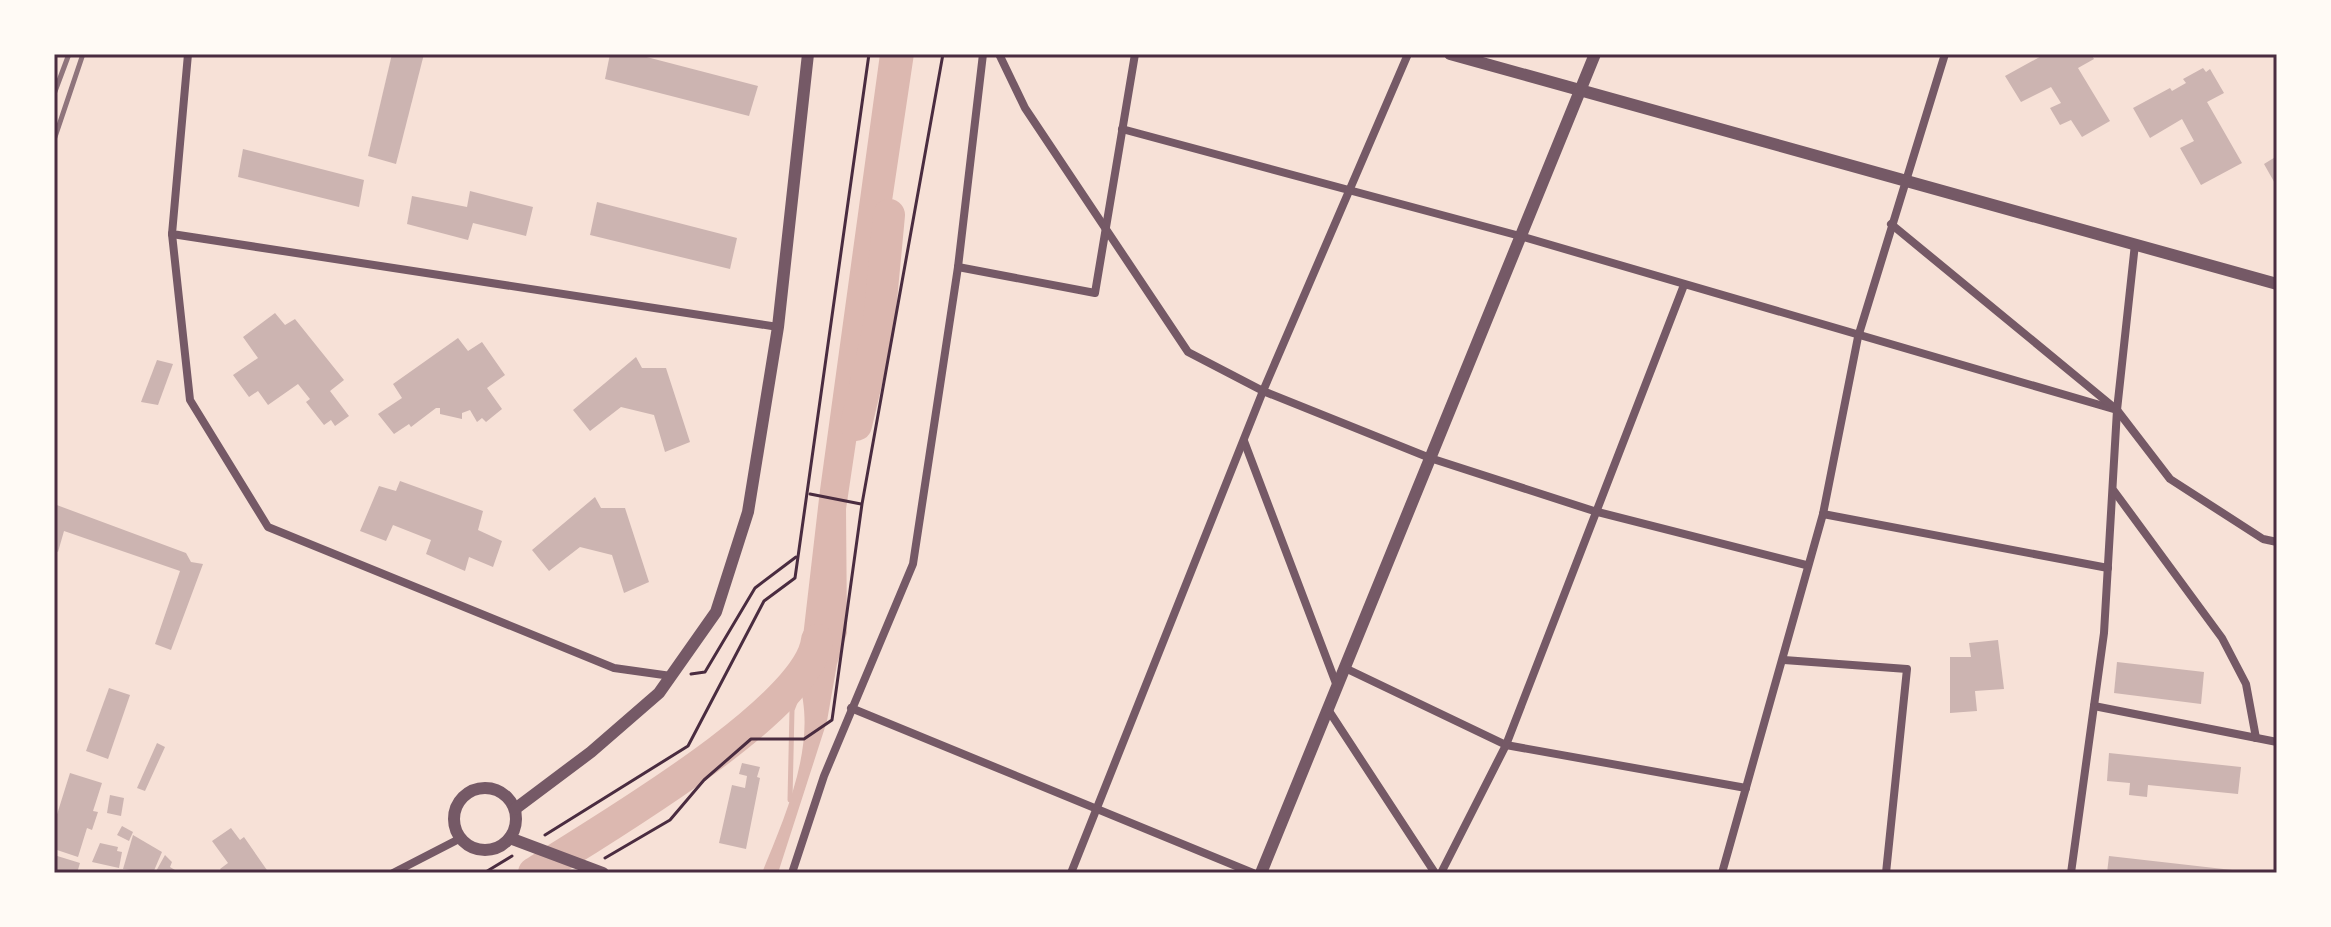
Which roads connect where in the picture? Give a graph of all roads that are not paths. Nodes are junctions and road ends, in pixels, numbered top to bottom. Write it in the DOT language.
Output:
graph roads {
  1 [pos="188,54"];
  2 [pos="808,54"];
  3 [pos="983,54"];
  4 [pos="999,54"];
  5 [pos="1135,54"];
  6 [pos="1408,54"];
  7 [pos="1450,54"];
  8 [pos="1595,54"];
  9 [pos="1945,54"];
  10 [pos="1579,90"];
  11 [pos="1122,129"];
  12 [pos="1903,180"];
  13 [pos="1350,193"];
  14 [pos="1891,224"];
  15 [pos="1105,230"];
  16 [pos="172,234"];
  17 [pos="1520,236"];
  18 [pos="2135,244"];
  19 [pos="958,267"];
  20 [pos="2277,284"];
  21 [pos="1684,285"];
  22 [pos="778,327"];
  23 [pos="1858,337"];
  24 [pos="1263,391"];
  25 [pos="2117,410"];
  26 [pos="1243,440"];
  27 [pos="1430,458"];
  28 [pos="2114,491"];
  29 [pos="1594,511"];
  30 [pos="1823,514"];
  31 [pos="2277,542"];
  32 [pos="1806,565"];
  33 [pos="2108,568"];
  34 [pos="1784,660"];
  35 [pos="1345,668"];
  36 [pos="671,676"];
  37 [pos="1337,687"];
  38 [pos="2094,706"];
  39 [pos="851,708"];
  40 [pos="1329,711"];
  41 [pos="2256,738"];
  42 [pos="2277,742"];
  43 [pos="1506,745"];
  44 [pos="1746,788"];
  45 [pos="515,809"];
  46 [pos="1096,811"];
  47 [pos="461,838"];
  48 [pos="510,838"];
  49 [pos="598,869"];
  50 [pos="393,873"];
  51 [pos="792,873"];
  52 [pos="1071,873"];
  53 [pos="1253,873"];
  54 [pos="1261,873"];
  55 [pos="1435,873"];
  56 [pos="1441,873"];
  57 [pos="1722,873"];
  58 [pos="1886,873"];
  59 [pos="2071,873"];
  1 -- 16 [label="street"];
  2 -- 22 [label="street"];
  3 -- 19 [label="street"];
  4 -- 15 [label="street"];
  5 -- 11 [label="street"];
  6 -- 13 [label="street"];
  7 -- 10 [label="street"];
  8 -- 10 [label="street"];
  9 -- 12 [label="street"];
  10 -- 12 [label="street"];
  10 -- 17 [label="street"];
  11 -- 13 [label="street"];
  11 -- 15 [label="street"];
  12 -- 14 [label="street"];
  12 -- 18 [label="street"];
  13 -- 17 [label="street"];
  13 -- 24 [label="street"];
  14 -- 23 [label="street"];
  14 -- 25 [label="street"];
  15 -- 19 [label="street"];
  15 -- 24 [label="street"];
  16 -- 22 [label="street"];
  16 -- 36 [label="street"];
  17 -- 21 [label="street"];
  17 -- 27 [label="street"];
  18 -- 20 [label="street"];
  18 -- 25 [label="street"];
  19 -- 39 [label="street"];
  21 -- 23 [label="street"];
  21 -- 29 [label="street"];
  22 -- 36 [label="street"];
  23 -- 25 [label="street"];
  23 -- 30 [label="street"];
  24 -- 26 [label="street"];
  24 -- 27 [label="street"];
  25 -- 28 [label="street"];
  25 -- 31 [label="street"];
  26 -- 37 [label="street"];
  26 -- 46 [label="street"];
  27 -- 29 [label="street"];
  27 -- 35 [label="street"];
  28 -- 33 [label="street"];
  28 -- 41 [label="street"];
  29 -- 32 [label="street"];
  29 -- 43 [label="street"];
  30 -- 32 [label="street"];
  30 -- 33 [label="street"];
  32 -- 34 [label="street"];
  33 -- 38 [label="street"];
  34 -- 44 [label="street"];
  34 -- 58 [label="street"];
  35 -- 37 [label="street"];
  35 -- 43 [label="street"];
  36 -- 45 [label="street"];
  37 -- 40 [label="street"];
  38 -- 41 [label="street"];
  38 -- 59 [label="street"];
  39 -- 46 [label="street"];
  39 -- 51 [label="street"];
  40 -- 54 [label="street"];
  40 -- 55 [label="street"];
  41 -- 42 [label="street"];
  43 -- 44 [label="street"];
  43 -- 56 [label="street"];
  44 -- 57 [label="street"];
  45 -- 47 [label="street"];
  45 -- 48 [label="street"];
  46 -- 52 [label="street"];
  46 -- 53 [label="street"];
  47 -- 48 [label="street"];
  47 -- 50 [label="street"];
  48 -- 49 [label="street"];
}
